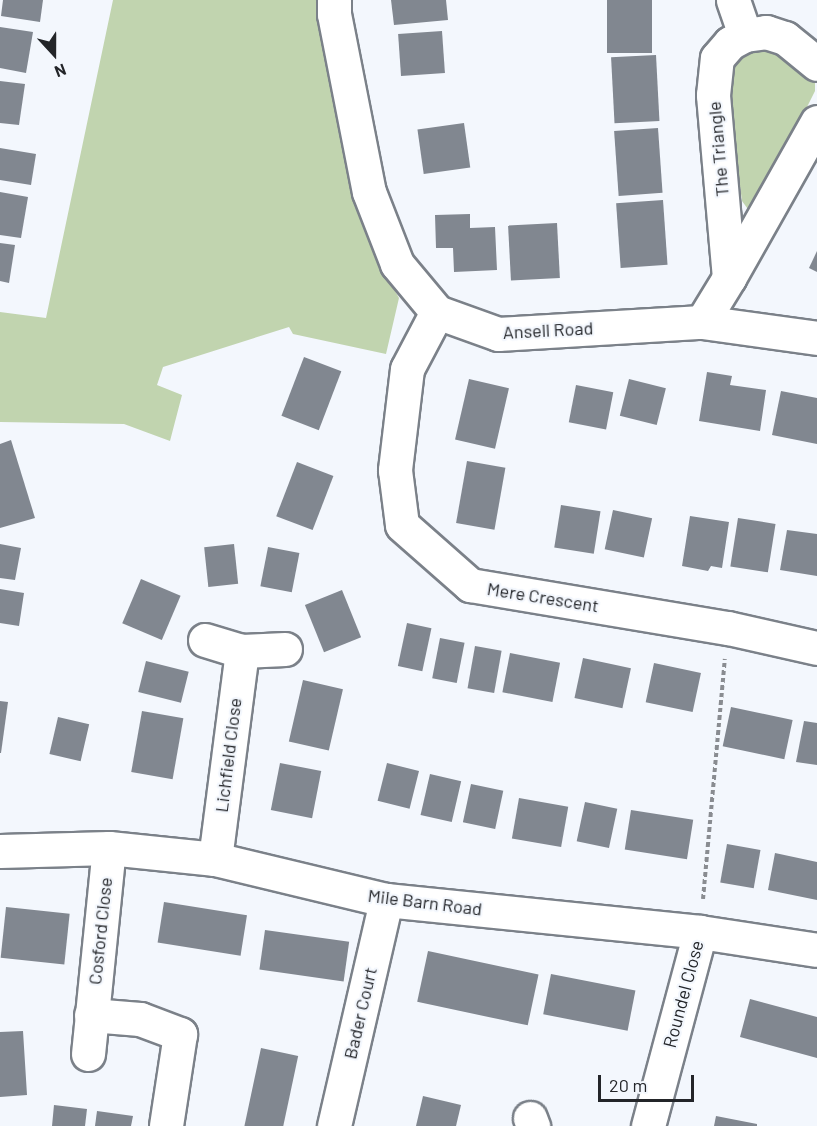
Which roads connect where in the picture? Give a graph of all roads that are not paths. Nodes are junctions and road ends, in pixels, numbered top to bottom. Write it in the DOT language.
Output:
graph roads {
  1 [pos="334,0"];
  2 [pos="734,0"];
  3 [pos="745,35"];
  4 [pos="817,64"];
  5 [pos="817,122"];
  6 [pos="729,278"];
  7 [pos="437,312"];
  8 [pos="702,322"];
  9 [pos="817,338"];
  10 [pos="205,640"];
  11 [pos="817,648"];
  12 [pos="285,649"];
  13 [pos="242,651"];
  14 [pos="109,848"];
  15 [pos="0,851"];
  16 [pos="215,859"];
  17 [pos="386,900"];
  18 [pos="700,932"];
  19 [pos="817,950"];
  20 [pos="91,1015"];
  21 [pos="88,1054"];
  22 [pos="166,1126"];
  23 [pos="334,1126"];
  24 [pos="648,1126"];
  1 -- 7 [label="street"];
  2 -- 3 [label="street"];
  3 -- 4 [label="street"];
  3 -- 6 [label="street, The Triangle"];
  5 -- 6 [label="street"];
  6 -- 8 [label="street"];
  7 -- 8 [label="street, Ansell Road"];
  7 -- 11 [label="street, Mere Crescent"];
  8 -- 9 [label="street, Ansell Road"];
  10 -- 13 [label="street"];
  12 -- 13 [label="street"];
  13 -- 16 [label="street, Lichfield Close"];
  14 -- 15 [label="street, Mile Barn Road"];
  14 -- 16 [label="street, Mile Barn Road"];
  14 -- 20 [label="street, Cosford Close"];
  16 -- 17 [label="street, Mile Barn Road"];
  17 -- 18 [label="street, Mile Barn Road"];
  17 -- 23 [label="street, Bader Court"];
  18 -- 19 [label="street, Mile Barn Road"];
  18 -- 24 [label="street, Roundel Close"];
  20 -- 21 [label="street, Cosford Close"];
  20 -- 22 [label="street"];
}
